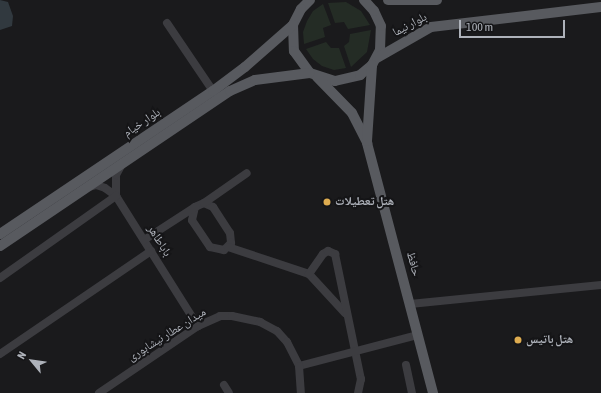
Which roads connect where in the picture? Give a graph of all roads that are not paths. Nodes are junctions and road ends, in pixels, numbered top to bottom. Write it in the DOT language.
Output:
graph roads {
  1 [pos="297,0"];
  2 [pos="310,0"];
  3 [pos="364,0"];
  4 [pos="388,0"];
  5 [pos="432,0"];
  6 [pos="436,0"];
  7 [pos="601,7"];
  8 [pos="295,21"];
  9 [pos="167,23"];
  10 [pos="374,61"];
  11 [pos="314,75"];
  12 [pos="213,91"];
  13 [pos="367,143"];
  14 [pos="122,164"];
  15 [pos="247,173"];
  16 [pos="88,188"];
  17 [pos="116,196"];
  18 [pos="204,203"];
  19 [pos="195,207"];
  20 [pos="0,234"];
  21 [pos="144,240"];
  22 [pos="0,246"];
  23 [pos="228,247"];
  24 [pos="151,251"];
  25 [pos="309,274"];
  26 [pos="0,278"];
  27 [pos="601,286"];
  28 [pos="410,304"];
  29 [pos="346,314"];
  30 [pos="198,326"];
  31 [pos="418,335"];
  32 [pos="356,352"];
  33 [pos="0,354"];
  34 [pos="406,365"];
  35 [pos="299,366"];
  36 [pos="224,385"];
  37 [pos="99,393"];
  38 [pos="229,393"];
  39 [pos="301,393"];
  40 [pos="358,393"];
  41 [pos="412,393"];
  42 [pos="433,393"];
  1 -- 8 [label="main road"];
  2 -- 8 [label="main road, بلوار خیام"];
  3 -- 10 [label="main road"];
  4 -- 5 [label="main road, بلوار نیما"];
  5 -- 6 [label="main road, بلوار نیما"];
  7 -- 10 [label="main road, بلوار نیما"];
  8 -- 11 [label="main road"];
  8 -- 12 [label="main road, بلوار خیام"];
  9 -- 12 [label="street"];
  10 -- 11 [label="main road, بلوار نیما"];
  10 -- 13 [label="main road"];
  11 -- 13 [label="main road"];
  11 -- 14 [label="main road, بلوار خیام"];
  12 -- 20 [label="main road, بلوار خیام"];
  13 -- 28 [label="main road, حافظ"];
  14 -- 16 [label="main road, بلوار خیام"];
  14 -- 17 [label="street"];
  15 -- 18 [label="street"];
  16 -- 17 [label="street, باباطاهر"];
  16 -- 22 [label="main road, بلوار خیام"];
  17 -- 21 [label="street, باباطاهر"];
  17 -- 26 [label="street"];
  18 -- 19 [label="street"];
  18 -- 23 [label="street"];
  19 -- 21 [label="street"];
  19 -- 23 [label="street"];
  21 -- 24 [label="street, باباطاهر"];
  23 -- 25 [label="street"];
  24 -- 30 [label="street, باباطاهر"];
  24 -- 33 [label="street"];
  25 -- 29 [label="street"];
  25 -- 29 [label="street"];
  27 -- 28 [label="street"];
  28 -- 31 [label="main road, حافظ"];
  29 -- 32 [label="street"];
  30 -- 35 [label="street, میدان عطار نیشابوری"];
  30 -- 37 [label="street, میدان عطار نیشابوری"];
  31 -- 32 [label="street"];
  31 -- 42 [label="main road, حافظ"];
  32 -- 35 [label="street"];
  32 -- 40 [label="street"];
  34 -- 41 [label="street"];
  35 -- 39 [label="street, میدان عطار نیشابوری"];
  36 -- 38 [label="street"];
}
